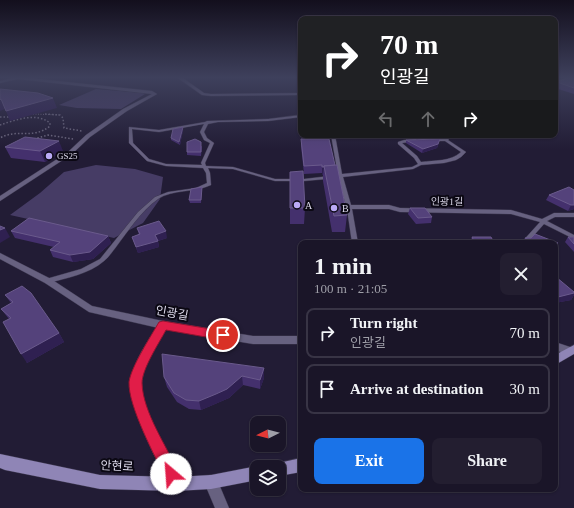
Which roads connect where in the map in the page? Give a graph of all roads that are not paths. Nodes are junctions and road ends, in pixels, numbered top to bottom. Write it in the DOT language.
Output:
graph roads {
  1 [pos="141,102"];
  2 [pos="298,116"];
  3 [pos="207,122"];
  4 [pos="334,138"];
  5 [pos="422,140"];
  6 [pos="446,140"];
  7 [pos="430,141"];
  8 [pos="420,164"];
  9 [pos="204,167"];
  10 [pos="340,176"];
  11 [pos="0,199"];
  12 [pos="349,207"];
  13 [pos="574,215"];
  14 [pos="543,221"];
  15 [pos="574,237"];
  16 [pos="354,240"];
  17 [pos="527,240"];
  18 [pos="0,256"];
  19 [pos="48,281"];
  20 [pos="163,325"];
  21 [pos="298,340"];
  22 [pos="558,347"];
  23 [pos="572,350"];
  24 [pos="558,358"];
  25 [pos="0,461"];
  26 [pos="298,466"];
  27 [pos="286,468"];
  28 [pos="250,474"];
  29 [pos="211,482"];
  30 [pos="176,484"];
  31 [pos="222,508"];
  1 -- 11 [label="street"];
  2 -- 3 [label="lane"];
  3 -- 9 [label="lane"];
  3 -- 9 [label="lane"];
  4 -- 10 [label="lane"];
  5 -- 8 [label="lane"];
  6 -- 7 [label="lane"];
  6 -- 8 [label="lane"];
  8 -- 10 [label="lane"];
  9 -- 10 [label="lane"];
  9 -- 19 [label="lane"];
  10 -- 12 [label="lane"];
  12 -- 14 [label="lane, 인광1길"];
  12 -- 16 [label="lane"];
  13 -- 14 [label="lane"];
  14 -- 15 [label="lane, 인광1길"];
  14 -- 17 [label="lane"];
  18 -- 19 [label="street, 인광길"];
  19 -- 20 [label="street, 인광길"];
  20 -- 21 [label="street, 인광길"];
  20 -- 30 [label="street"];
  22 -- 23 [label="street"];
  23 -- 24 [label="main road"];
  25 -- 30 [label="main road, 안현로"];
  26 -- 27 [label="main road"];
  28 -- 29 [label="main road, 안현로"];
  29 -- 30 [label="main road, 안현로"];
  29 -- 31 [label="street"];
}
